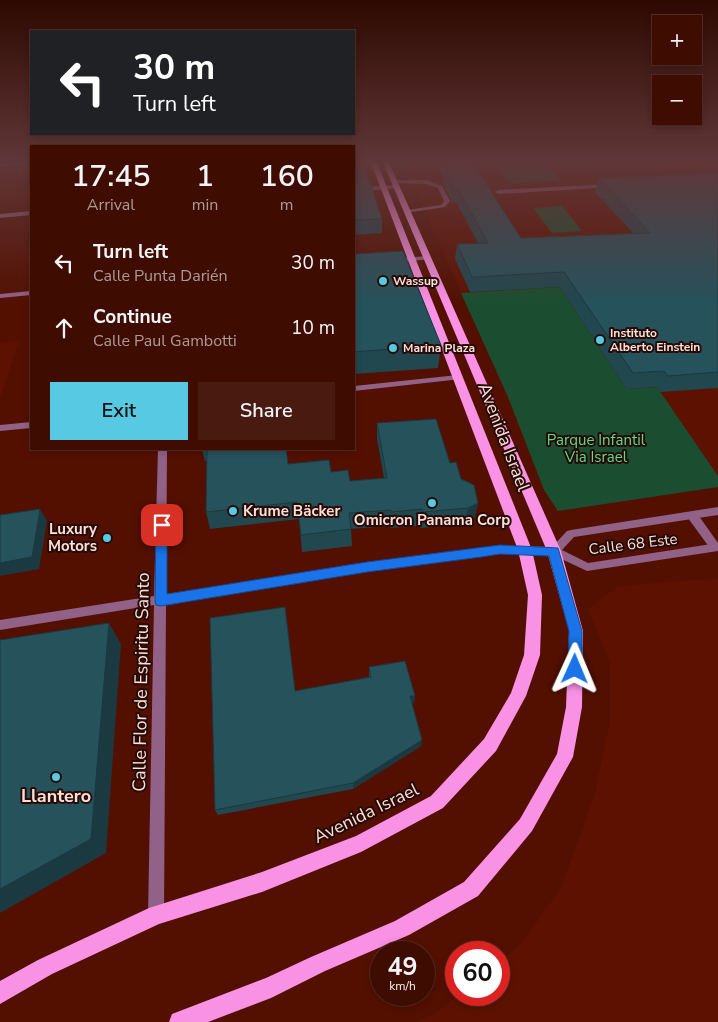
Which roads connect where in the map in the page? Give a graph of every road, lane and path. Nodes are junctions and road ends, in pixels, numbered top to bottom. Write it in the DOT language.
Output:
graph roads {
  1 [pos="391,208"];
  2 [pos="405,208"];
  3 [pos="433,208"];
  4 [pos="407,212"];
  5 [pos="30,213"];
  6 [pos="0,216"];
  7 [pos="428,258"];
  8 [pos="413,259"];
  9 [pos="393,261"];
  10 [pos="30,293"];
  11 [pos="0,296"];
  12 [pos="458,377"];
  13 [pos="355,389"];
  14 [pos="30,425"];
  15 [pos="0,428"];
  16 [pos="162,450"];
  17 [pos="718,511"];
  18 [pos="692,515"];
  19 [pos="717,547"];
  20 [pos="525,550"];
  21 [pos="554,551"];
  22 [pos="161,601"];
  23 [pos="0,625"];
  24 [pos="156,915"];
  25 [pos="0,993"];
  26 [pos="180,1022"];
  1 -- 8 [label="main road, Avenida Israel"];
  2 -- 4 [label="main road, Avenida Israel"];
  3 -- 4 [label="street"];
  4 -- 7 [label="main road, Avenida Israel"];
  5 -- 6 [label="street"];
  7 -- 8 [label="street"];
  7 -- 21 [label="main road, Avenida Israel"];
  8 -- 9 [label="street"];
  8 -- 12 [label="main road, Avenida Israel"];
  10 -- 11 [label="street"];
  12 -- 13 [label="street"];
  12 -- 20 [label="main road, Avenida Israel"];
  14 -- 15 [label="street"];
  16 -- 22 [label="street, Calle Flor de Espiritu Santo"];
  17 -- 18 [label="street"];
  18 -- 19 [label="street"];
  18 -- 21 [label="street"];
  19 -- 21 [label="street, Calle 68 Este"];
  20 -- 21 [label="street"];
  20 -- 22 [label="street"];
  20 -- 24 [label="main road, Avenida Israel"];
  21 -- 26 [label="main road, Avenida Israel"];
  22 -- 23 [label="street"];
  22 -- 24 [label="street, Calle Flor de Espiritu Santo"];
  24 -- 25 [label="main road, Avenida Israel"];
}
